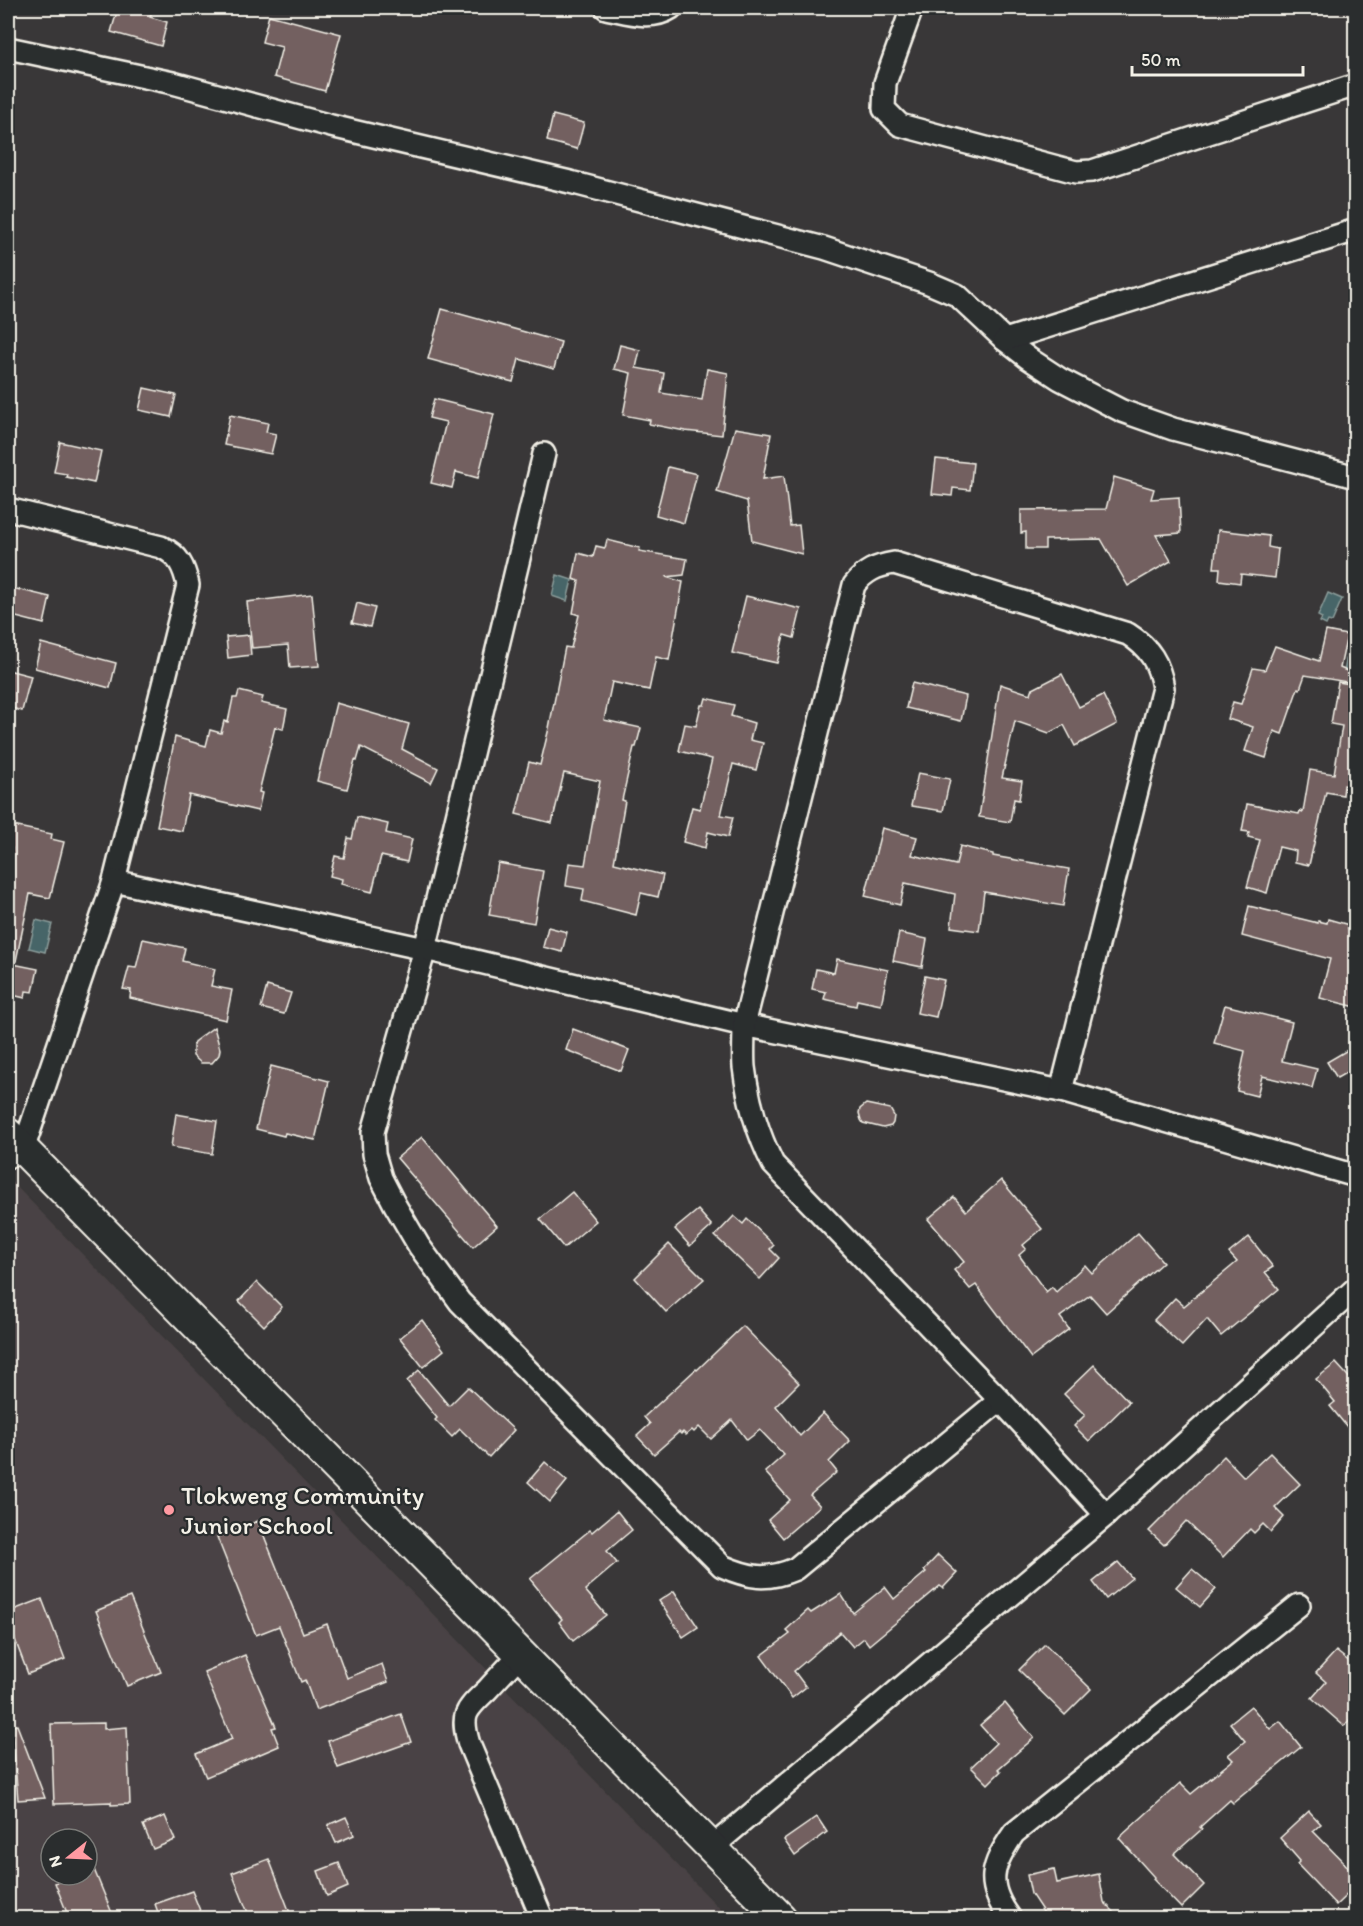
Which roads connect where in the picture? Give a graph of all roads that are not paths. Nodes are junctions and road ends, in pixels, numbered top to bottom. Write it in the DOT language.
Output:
graph roads {
  1 [pos="606,8"];
  2 [pos="670,8"];
  3 [pos="912,8"];
  4 [pos="8,48"];
  5 [pos="1356,85"];
  6 [pos="1356,230"];
  7 [pos="1005,340"];
  8 [pos="544,454"];
  9 [pos="1356,477"];
  10 [pos="8,509"];
  11 [pos="114,881"];
  12 [pos="425,949"];
  13 [pos="744,1025"];
  14 [pos="1061,1091"];
  15 [pos="12,1147"];
  16 [pos="1356,1176"];
  17 [pos="1356,1288"];
  18 [pos="1000,1400"];
  19 [pos="1106,1515"];
  20 [pos="1299,1605"];
  21 [pos="520,1654"];
  22 [pos="711,1848"];
  23 [pos="542,1918"];
  24 [pos="781,1918"];
  25 [pos="1010,1918"];
  1 -- 2 [label="street"];
  3 -- 5 [label="street"];
  4 -- 7 [label="street"];
  6 -- 7 [label="street"];
  7 -- 9 [label="street"];
  8 -- 12 [label="street"];
  10 -- 11 [label="street"];
  11 -- 12 [label="street"];
  11 -- 15 [label="street"];
  12 -- 13 [label="street"];
  12 -- 18 [label="street"];
  13 -- 14 [label="street"];
  13 -- 14 [label="street"];
  13 -- 18 [label="street"];
  14 -- 16 [label="street"];
  15 -- 21 [label="street"];
  17 -- 19 [label="street"];
  18 -- 19 [label="street"];
  19 -- 22 [label="street"];
  20 -- 25 [label="street"];
  21 -- 22 [label="street"];
  21 -- 23 [label="street"];
  22 -- 24 [label="street"];
}
